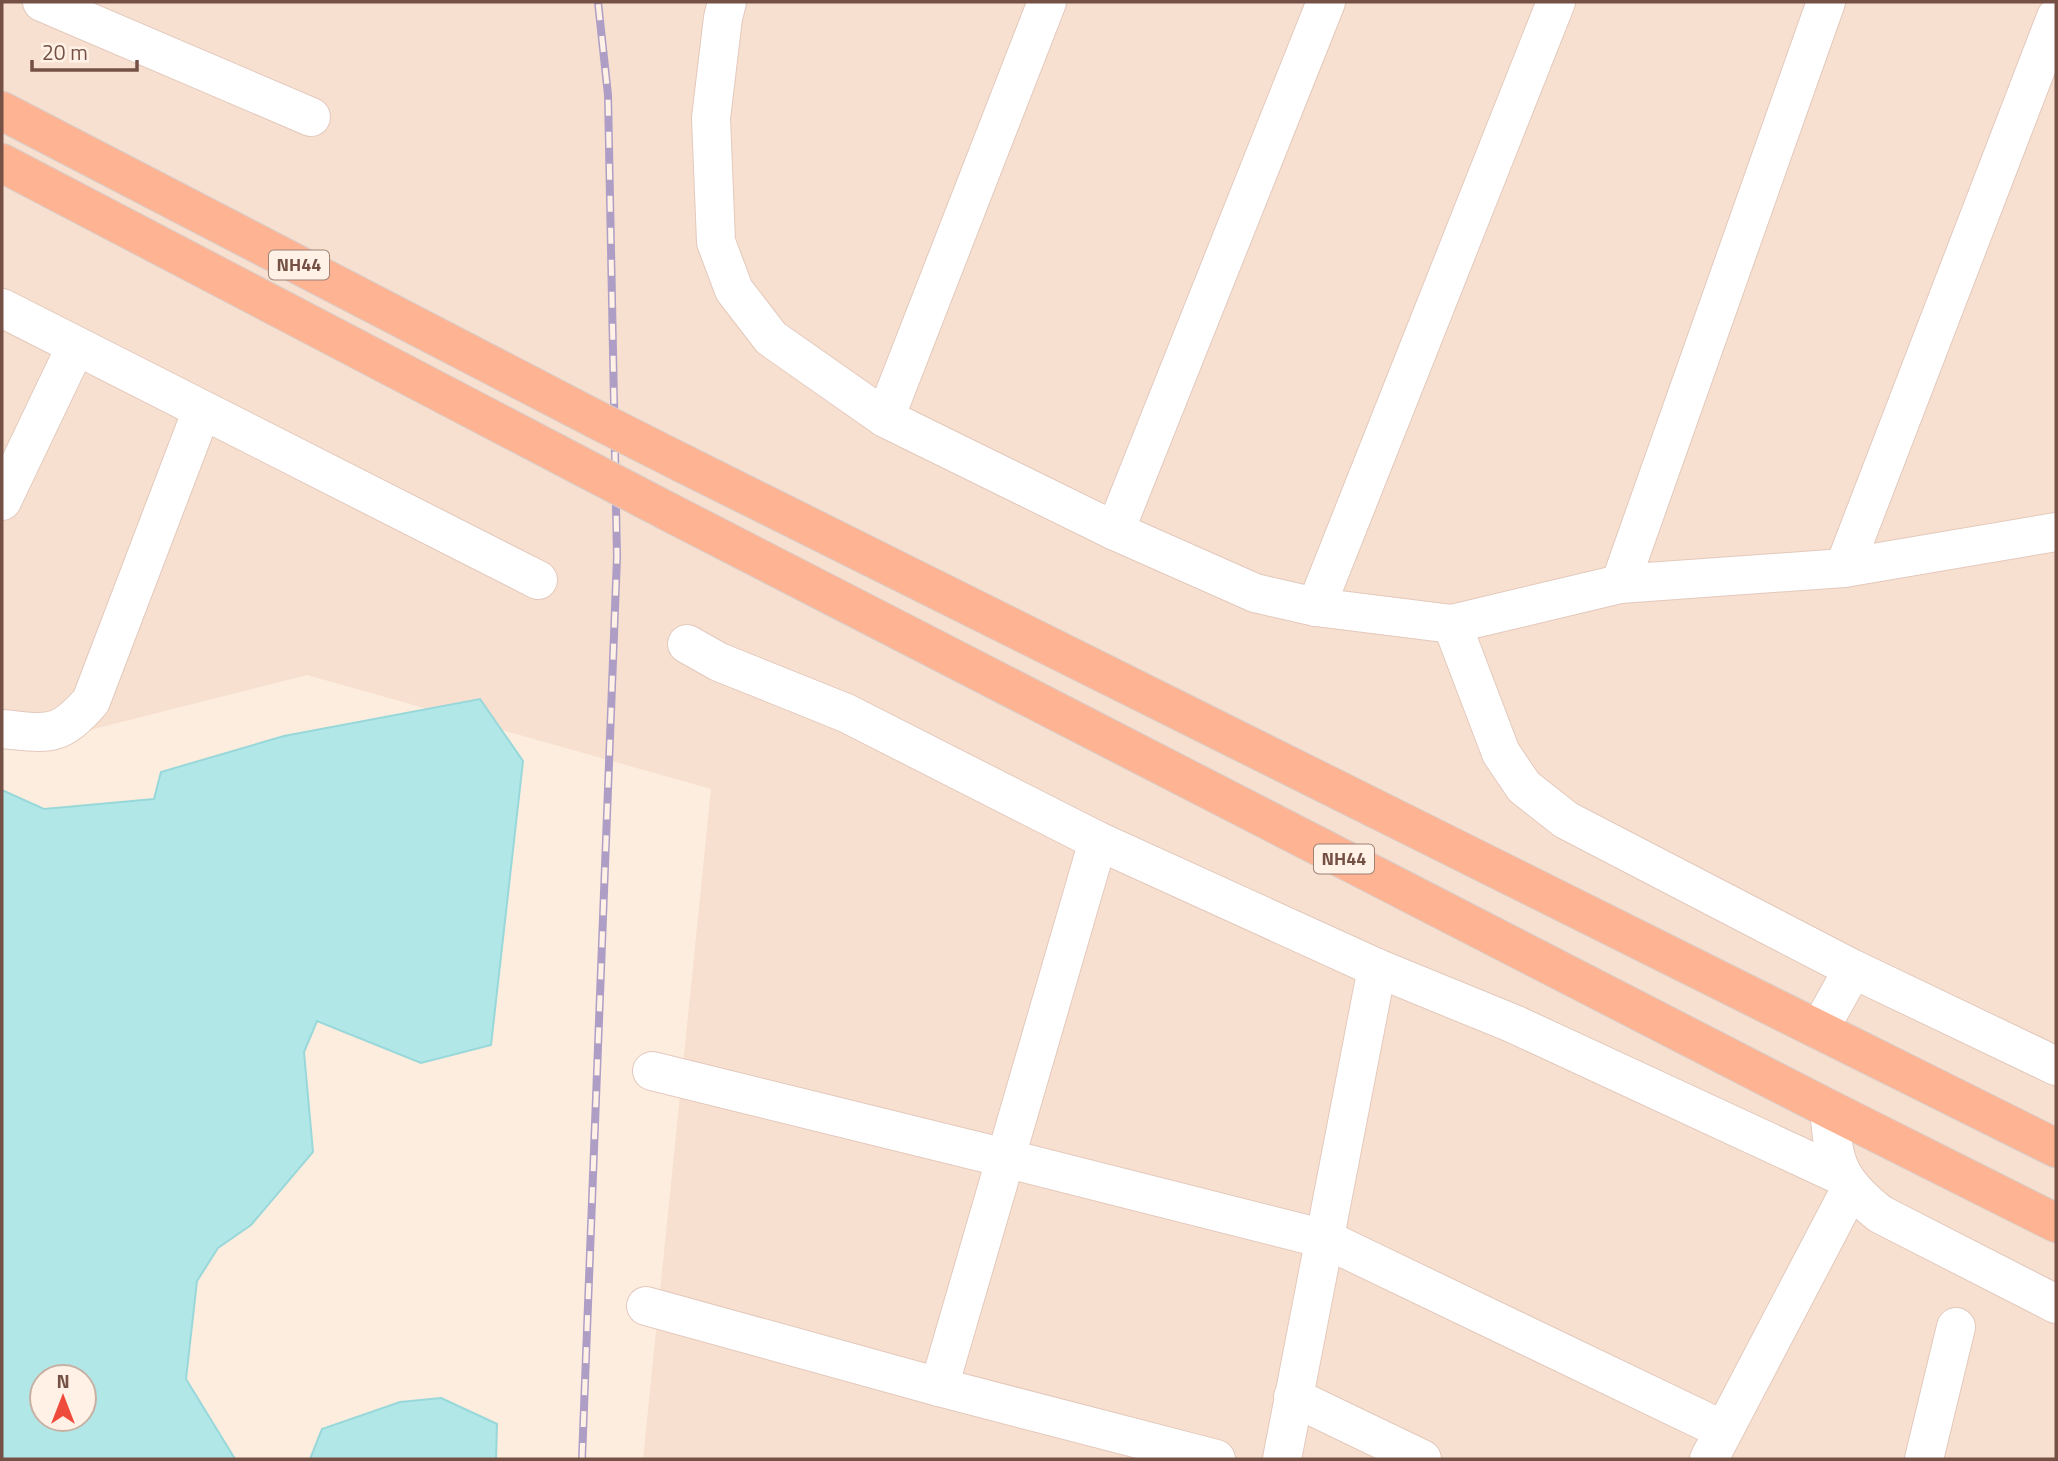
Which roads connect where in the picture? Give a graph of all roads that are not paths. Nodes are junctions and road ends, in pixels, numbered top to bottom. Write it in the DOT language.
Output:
graph roads {
  1 [pos="42,2"];
  2 [pos="727,2"];
  3 [pos="1047,2"];
  4 [pos="1326,2"];
  5 [pos="1556,2"];
  6 [pos="1826,2"];
  7 [pos="2056,17"];
  8 [pos="2,111"];
  9 [pos="311,117"];
  10 [pos="2,163"];
  11 [pos="2,308"];
  12 [pos="76,346"];
  13 [pos="202,410"];
  14 [pos="885,418"];
  15 [pos="2,501"];
  16 [pos="1115,531"];
  17 [pos="2056,533"];
  18 [pos="1844,568"];
  19 [pos="538,580"];
  20 [pos="1620,584"];
  21 [pos="1315,607"];
  22 [pos="1452,624"];
  23 [pos="687,644"];
  24 [pos="2,729"];
  25 [pos="1098,841"];
  26 [pos="1377,968"];
  27 [pos="1853,970"];
  28 [pos="1819,1030"];
  29 [pos="2056,1066"];
  30 [pos="652,1071"];
  31 [pos="1829,1109"];
  32 [pos="2056,1148"];
  33 [pos="1005,1158"];
  34 [pos="1846,1182"];
  35 [pos="2056,1223"];
  36 [pos="1325,1240"];
  37 [pos="2056,1304"];
  38 [pos="646,1306"];
  39 [pos="1956,1327"];
  40 [pos="939,1387"];
  41 [pos="1293,1397"];
  42 [pos="1716,1445"];
  43 [pos="1216,1459"];
  44 [pos="1282,1459"];
  45 [pos="1422,1459"];
  46 [pos="1924,1459"];
  1 -- 9 [label="street"];
  2 -- 14 [label="street"];
  3 -- 14 [label="street"];
  4 -- 16 [label="street"];
  5 -- 21 [label="street"];
  6 -- 20 [label="street"];
  7 -- 18 [label="street"];
  8 -- 28 [label="highway, NH44, bridge"];
  10 -- 31 [label="highway, NH44, bridge"];
  11 -- 12 [label="street"];
  12 -- 13 [label="street"];
  12 -- 15 [label="street"];
  13 -- 19 [label="street"];
  13 -- 24 [label="street"];
  14 -- 16 [label="street"];
  16 -- 21 [label="street"];
  17 -- 18 [label="street"];
  18 -- 20 [label="street"];
  20 -- 22 [label="street"];
  21 -- 22 [label="street"];
  22 -- 27 [label="street"];
  23 -- 25 [label="street"];
  25 -- 26 [label="street"];
  25 -- 33 [label="street"];
  26 -- 34 [label="street"];
  26 -- 36 [label="street"];
  27 -- 28 [label="street"];
  27 -- 29 [label="street"];
  28 -- 32 [label="highway, NH44"];
  30 -- 33 [label="street"];
  31 -- 34 [label="street"];
  31 -- 35 [label="highway, NH44"];
  33 -- 36 [label="street"];
  33 -- 40 [label="street"];
  34 -- 37 [label="street"];
  34 -- 42 [label="street"];
  36 -- 41 [label="street"];
  36 -- 42 [label="street"];
  38 -- 40 [label="street"];
  39 -- 46 [label="street"];
  40 -- 43 [label="street"];
  41 -- 44 [label="street"];
  41 -- 45 [label="street"];
}
